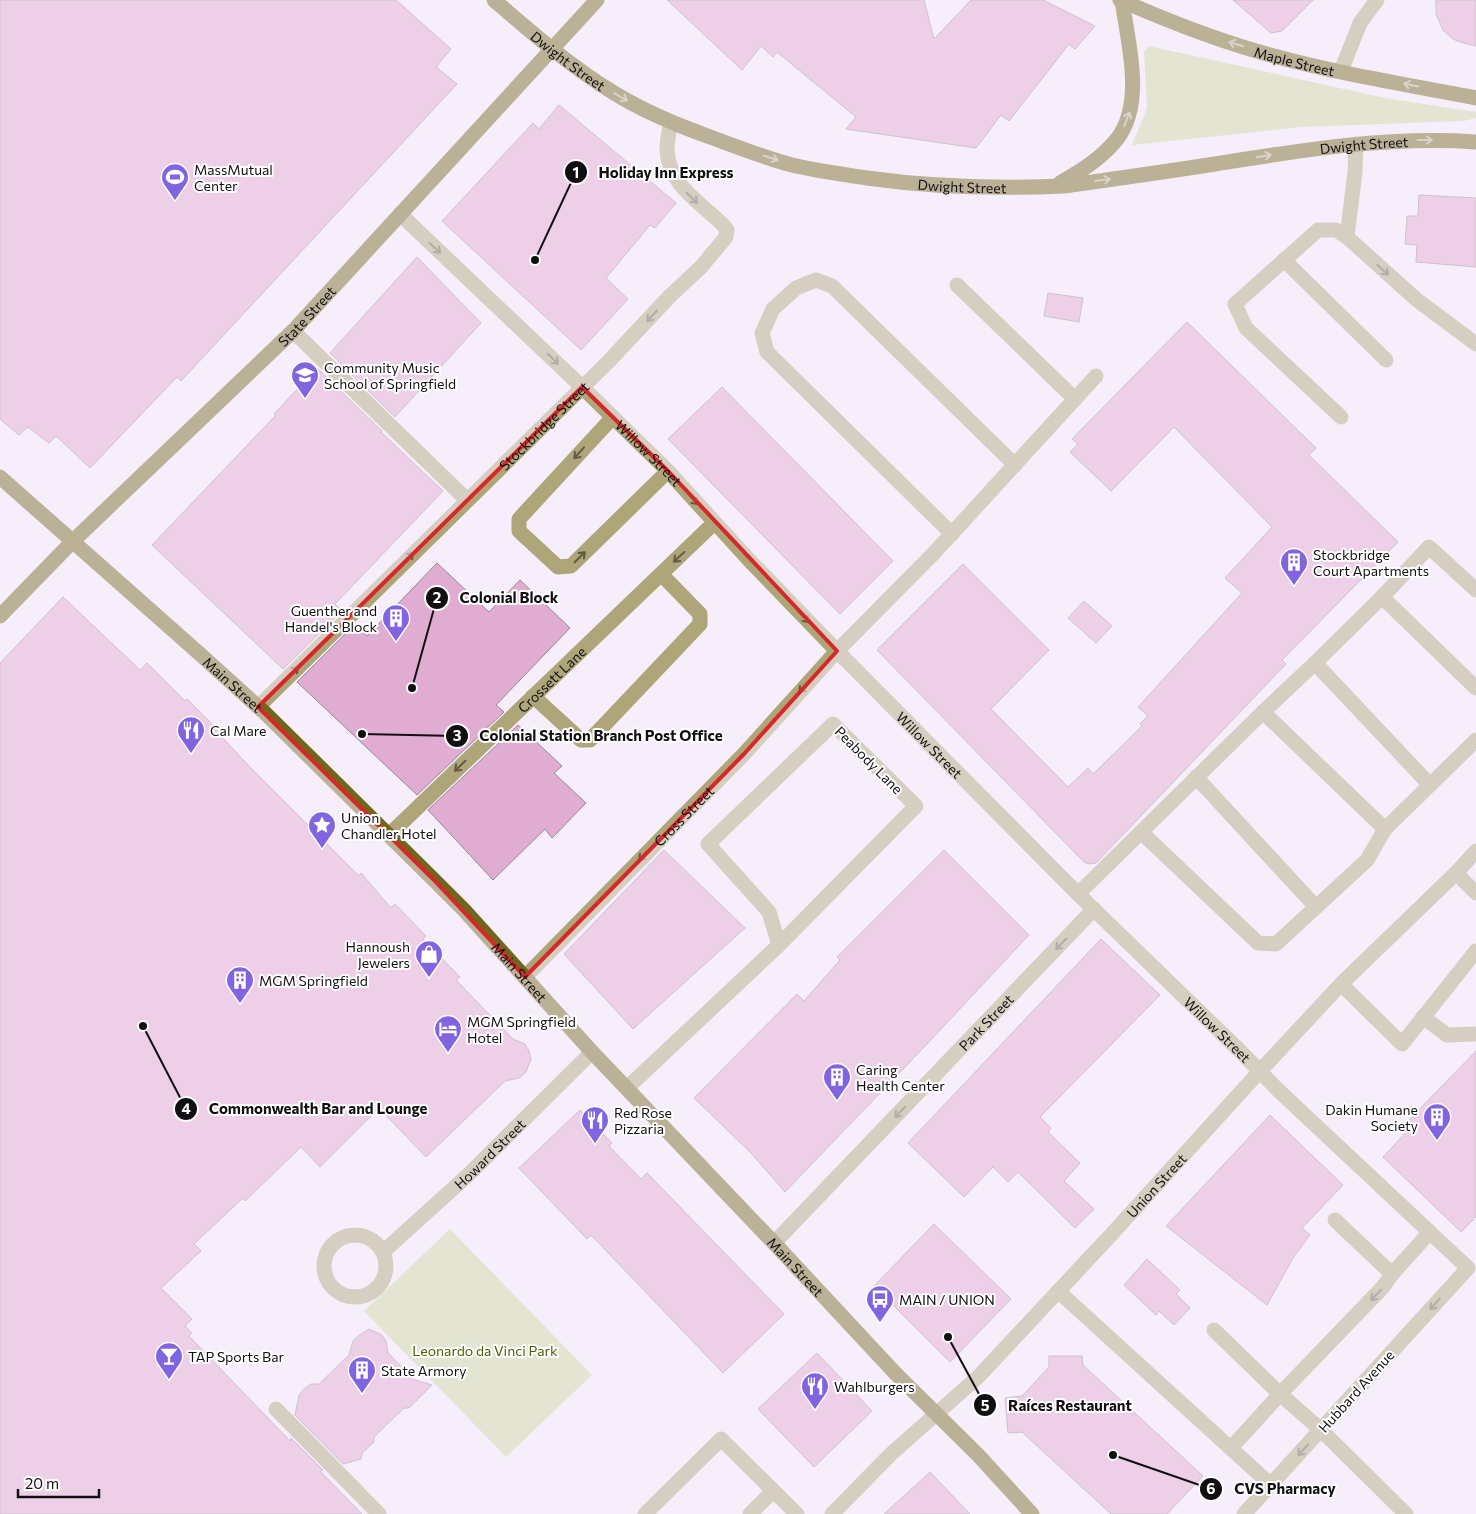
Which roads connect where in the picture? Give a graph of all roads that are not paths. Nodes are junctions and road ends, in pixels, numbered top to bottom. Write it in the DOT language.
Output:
graph roads {
  1 [pos="494,0"];
  2 [pos="597,0"];
  3 [pos="1121,0"];
  4 [pos="1377,0"];
  5 [pos="552,50"];
  6 [pos="1341,71"];
  7 [pos="1476,98"];
  8 [pos="670,122"];
  9 [pos="1476,142"];
  10 [pos="1356,144"];
  11 [pos="1054,186"];
  12 [pos="400,214"];
  13 [pos="1347,237"];
  14 [pos="1284,260"];
  15 [pos="957,285"];
  16 [pos="293,331"];
  17 [pos="1476,344"];
  18 [pos="1386,360"];
  19 [pos="1096,376"];
  20 [pos="582,387"];
  21 [pos="1074,399"];
  22 [pos="613,417"];
  23 [pos="1341,417"];
  24 [pos="1015,465"];
  25 [pos="668,471"];
  26 [pos="0,477"];
  27 [pos="468,500"];
  28 [pos="714,523"];
  29 [pos="952,534"];
  30 [pos="73,541"];
  31 [pos="661,574"];
  32 [pos="1476,590"];
  33 [pos="1382,597"];
  34 [pos="0,616"];
  35 [pos="837,651"];
  36 [pos="1315,662"];
  37 [pos="1476,688"];
  38 [pos="533,696"];
  39 [pos="258,707"];
  40 [pos="1263,712"];
  41 [pos="1476,740"];
  42 [pos="1196,777"];
  43 [pos="1430,785"];
  44 [pos="1385,829"];
  45 [pos="1141,832"];
  46 [pos="389,835"];
  47 [pos="1476,851"];
  48 [pos="1456,873"];
  49 [pos="1476,893"];
  50 [pos="1078,894"];
  51 [pos="1316,907"];
  52 [pos="1094,909"];
  53 [pos="779,945"];
  54 [pos="1476,951"];
  55 [pos="525,977"];
  56 [pos="1341,984"];
  57 [pos="1424,1017"];
  58 [pos="1476,1034"];
  59 [pos="592,1052"];
  60 [pos="1260,1071"];
  61 [pos="627,1088"];
  62 [pos="1335,1220"];
  63 [pos="1430,1232"];
  64 [pos="774,1242"];
  65 [pos="383,1252"];
  66 [pos="1468,1268"];
  67 [pos="1392,1274"];
  68 [pos="1058,1291"];
  69 [pos="1214,1330"];
  70 [pos="1280,1394"];
  71 [pos="276,1409"];
  72 [pos="936,1414"];
  73 [pos="1321,1430"];
  74 [pos="1231,1448"];
  75 [pos="1271,1484"];
  76 [pos="773,1491"];
  77 [pos="379,1514"];
  78 [pos="645,1514"];
  79 [pos="750,1514"];
  80 [pos="797,1514"];
  81 [pos="832,1514"];
  82 [pos="1032,1514"];
  83 [pos="1244,1514"];
  84 [pos="1406,1514"];
  1 -- 5 [label="main road, Dwight Street"];
  2 -- 5 [label="main road, State Street"];
  6 -- 3 [label="main road, Maple Street, one-way"];
  11 -- 3 [label="main road, one-way"];
  4 -- 6 [label="street"];
  5 -- 8 [label="main road, Dwight Street, one-way"];
  5 -- 12 [label="main road, State Street"];
  7 -- 6 [label="main road, Maple Street, one-way"];
  8 -- 11 [label="main road, Dwight Street, one-way"];
  8 -- 20 [label="street, Stockbridge Street, one-way"];
  10 -- 9 [label="main road, Dwight Street, one-way"];
  11 -- 10 [label="main road, Dwight Street, one-way"];
  10 -- 13 [label="street"];
  12 -- 16 [label="main road, State Street"];
  12 -- 20 [label="street, Willow Street, one-way"];
  13 -- 14 [label="street"];
  13 -- 17 [label="street, one-way"];
  14 -- 18 [label="street"];
  14 -- 23 [label="street"];
  15 -- 21 [label="street"];
  16 -- 27 [label="street"];
  16 -- 30 [label="main road, State Street"];
  19 -- 21 [label="street, Cross Street"];
  20 -- 22 [label="street, Willow Street"];
  20 -- 27 [label="street, Stockbridge Street"];
  21 -- 24 [label="street, Cross Street"];
  22 -- 25 [label="street, Willow Street"];
  22 -- 25 [label="street, one-way"];
  24 -- 29 [label="street, Cross Street"];
  24 -- 29 [label="street"];
  25 -- 28 [label="street, Willow Street, one-way"];
  26 -- 30 [label="main road, Main Street"];
  39 -- 27 [label="street, Stockbridge Street, one-way"];
  28 -- 31 [label="street, Crossett Lane, one-way"];
  28 -- 35 [label="street, Willow Street, one-way"];
  29 -- 35 [label="street, Cross Street"];
  30 -- 34 [label="main road, State Street"];
  30 -- 39 [label="main road, Main Street"];
  31 -- 38 [label="street, Crossett Lane"];
  31 -- 38 [label="street"];
  32 -- 33 [label="street"];
  33 -- 36 [label="street"];
  33 -- 37 [label="street"];
  35 -- 50 [label="street, Willow Street"];
  35 -- 55 [label="street, Cross Street, one-way"];
  36 -- 40 [label="street"];
  36 -- 43 [label="street"];
  38 -- 46 [label="street, Crossett Lane, one-way"];
  39 -- 46 [label="main road, Main Street"];
  40 -- 42 [label="street"];
  40 -- 44 [label="street"];
  41 -- 43 [label="street"];
  42 -- 45 [label="street"];
  42 -- 51 [label="street"];
  43 -- 44 [label="street"];
  44 -- 51 [label="street"];
  45 -- 50 [label="street"];
  45 -- 51 [label="street"];
  46 -- 55 [label="main road, Main Street"];
  47 -- 48 [label="street, Union Street"];
  48 -- 49 [label="street"];
  48 -- 56 [label="street, Union Street"];
  50 -- 52 [label="street, Willow Street"];
  52 -- 60 [label="street, Willow Street"];
  52 -- 64 [label="street, Park Street, one-way"];
  53 -- 53 [label="street, Peabody Lane"];
  53 -- 61 [label="street, Peabody Lane"];
  54 -- 57 [label="street"];
  55 -- 59 [label="main road, Main Street"];
  56 -- 57 [label="street"];
  56 -- 60 [label="street, Union Street"];
  57 -- 58 [label="street"];
  59 -- 61 [label="main road, Main Street"];
  59 -- 65 [label="street, Howard Street"];
  60 -- 63 [label="street, Willow Street"];
  60 -- 68 [label="street, Union Street"];
  61 -- 64 [label="main road, Main Street"];
  62 -- 67 [label="street"];
  63 -- 66 [label="street, Willow Street"];
  63 -- 67 [label="street"];
  64 -- 72 [label="main road, Main Street"];
  65 -- 65 [label="street"];
  66 -- 73 [label="street, Hubbard Avenue, one-way"];
  67 -- 70 [label="street, one-way"];
  68 -- 72 [label="street, Union Street"];
  68 -- 74 [label="street"];
  69 -- 70 [label="street"];
  70 -- 73 [label="street"];
  70 -- 74 [label="street"];
  71 -- 77 [label="street"];
  72 -- 81 [label="street, Union Street"];
  72 -- 82 [label="main road, Main Street"];
  73 -- 75 [label="street, Hubbard Avenue, one-way"];
  73 -- 84 [label="street"];
  74 -- 75 [label="street"];
  75 -- 83 [label="street, Hubbard Avenue"];
  76 -- 78 [label="street"];
  76 -- 79 [label="street"];
  76 -- 80 [label="street"];
}
